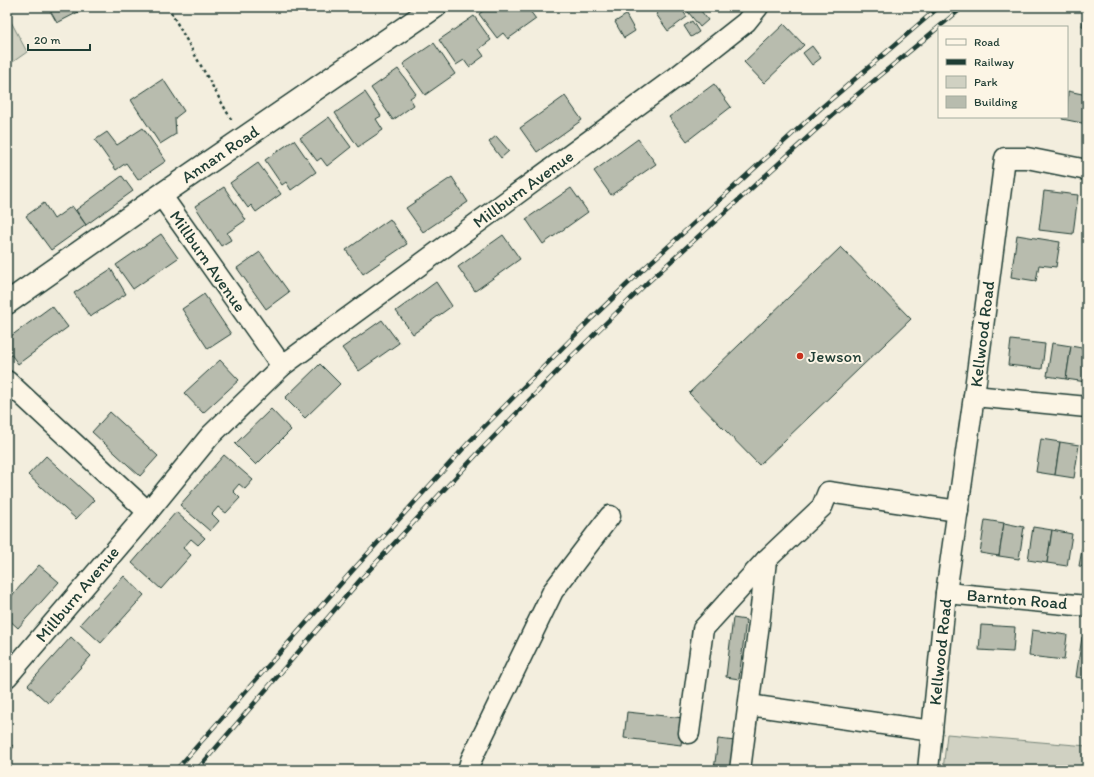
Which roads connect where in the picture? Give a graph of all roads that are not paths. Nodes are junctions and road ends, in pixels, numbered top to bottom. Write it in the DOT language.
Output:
graph roads {
  1 [pos="435,7"];
  2 [pos="758,7"];
  3 [pos="1087,170"];
  4 [pos="161,195"];
  5 [pos="7,303"];
  6 [pos="282,366"];
  7 [pos="7,381"];
  8 [pos="974,396"];
  9 [pos="1087,407"];
  10 [pos="958,511"];
  11 [pos="148,512"];
  12 [pos="610,516"];
  13 [pos="766,560"];
  14 [pos="946,593"];
  15 [pos="1087,606"];
  16 [pos="7,677"];
  17 [pos="749,705"];
  18 [pos="932,731"];
  19 [pos="689,733"];
  20 [pos="468,770"];
  21 [pos="740,770"];
  22 [pos="928,770"];
  1 -- 4 [label="main road, Annan Road"];
  2 -- 6 [label="street, Millburn Avenue"];
  3 -- 8 [label="street, Kellwood Road"];
  4 -- 5 [label="main road, Annan Road"];
  4 -- 6 [label="street, Millburn Avenue"];
  6 -- 11 [label="street, Millburn Avenue"];
  7 -- 11 [label="street"];
  8 -- 9 [label="street"];
  8 -- 10 [label="street, Kellwood Road"];
  10 -- 13 [label="street"];
  10 -- 14 [label="street, Kellwood Road"];
  11 -- 16 [label="street, Millburn Avenue"];
  12 -- 20 [label="street"];
  13 -- 17 [label="street"];
  13 -- 19 [label="street"];
  14 -- 15 [label="street, Barnton Road"];
  14 -- 18 [label="street, Kellwood Road"];
  17 -- 18 [label="street"];
  17 -- 21 [label="street"];
  18 -- 22 [label="street, Kellwood Road"];
}
